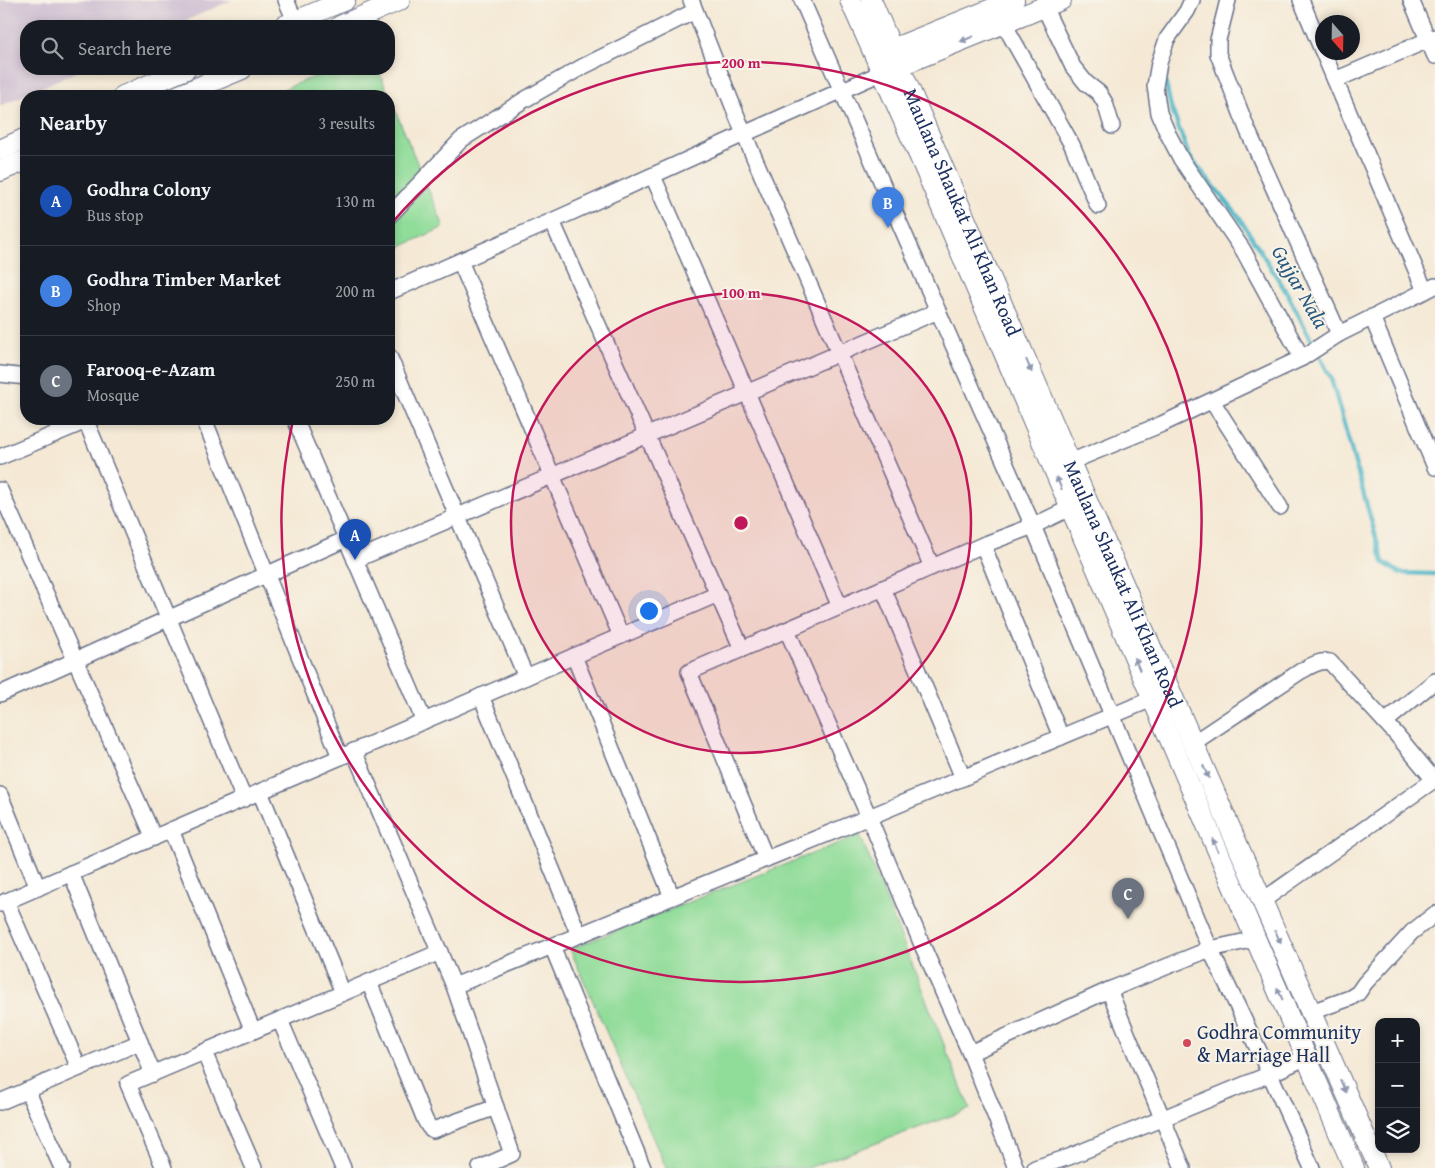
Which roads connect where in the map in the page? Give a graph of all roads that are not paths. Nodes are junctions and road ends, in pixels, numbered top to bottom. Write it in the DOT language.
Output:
graph roads {
  1 [pos="286,0"];
  2 [pos="345,0"];
  3 [pos="400,0"];
  4 [pos="802,0"];
  5 [pos="850,0"];
  6 [pos="872,0"];
  7 [pos="1013,0"];
  8 [pos="1192,0"];
  9 [pos="1228,0"];
  10 [pos="1301,0"];
  11 [pos="1411,0"];
  12 [pos="1053,3"];
  13 [pos="693,5"];
  14 [pos="289,20"];
  15 [pos="299,20"];
  16 [pos="354,20"];
  17 [pos="1004,24"];
  18 [pos="1315,32"];
  19 [pos="1432,38"];
  20 [pos="1435,56"];
  21 [pos="896,57"];
  22 [pos="1327,60"];
  23 [pos="878,65"];
  24 [pos="172,75"];
  25 [pos="228,75"];
  26 [pos="1335,80"];
  27 [pos="137,90"];
  28 [pos="191,90"];
  29 [pos="841,92"];
  30 [pos="1112,126"];
  31 [pos="744,134"];
  32 [pos="20,141"];
  33 [pos="0,150"];
  34 [pos="20,163"];
  35 [pos="0,171"];
  36 [pos="653,176"];
  37 [pos="1098,206"];
  38 [pos="395,210"];
  39 [pos="552,221"];
  40 [pos="460,262"];
  41 [pos="395,289"];
  42 [pos="1430,289"];
  43 [pos="938,312"];
  44 [pos="1372,317"];
  45 [pos="1334,338"];
  46 [pos="839,353"];
  47 [pos="1306,355"];
  48 [pos="395,370"];
  49 [pos="0,374"];
  50 [pos="20,376"];
  51 [pos="747,392"];
  52 [pos="1212,400"];
  53 [pos="60,425"];
  54 [pos="91,425"];
  55 [pos="206,425"];
  56 [pos="298,425"];
  57 [pos="1428,432"];
  58 [pos="647,435"];
  59 [pos="0,457"];
  60 [pos="1070,462"];
  61 [pos="1435,467"];
  62 [pos="552,476"];
  63 [pos="0,490"];
  64 [pos="1280,507"];
  65 [pos="1070,508"];
  66 [pos="457,516"];
  67 [pos="1034,526"];
  68 [pos="346,539"];
  69 [pos="983,545"];
  70 [pos="355,560"];
  71 [pos="932,567"];
  72 [pos="267,575"];
  73 [pos="883,588"];
  74 [pos="718,594"];
  75 [pos="840,607"];
  76 [pos="169,618"];
  77 [pos="787,630"];
  78 [pos="621,636"];
  79 [pos="742,649"];
  80 [pos="574,656"];
  81 [pos="75,660"];
  82 [pos="526,677"];
  83 [pos="1435,681"];
  84 [pos="0,694"];
  85 [pos="481,696"];
  86 [pos="1152,699"];
  87 [pos="1112,714"];
  88 [pos="424,721"];
  89 [pos="1385,722"];
  90 [pos="1061,737"];
  91 [pos="1193,743"];
  92 [pos="347,754"];
  93 [pos="963,778"];
  94 [pos="1435,780"];
  95 [pos="260,792"];
  96 [pos="0,795"];
  97 [pos="244,799"];
  98 [pos="869,817"];
  99 [pos="170,830"];
  100 [pos="154,838"];
  101 [pos="766,859"];
  102 [pos="71,873"];
  103 [pos="38,888"];
  104 [pos="672,897"];
  105 [pos="1262,901"];
  106 [pos="3,903"];
  107 [pos="1435,914"];
  108 [pos="579,935"];
  109 [pos="1256,939"];
  110 [pos="552,946"];
  111 [pos="1210,949"];
  112 [pos="440,952"];
  113 [pos="369,982"];
  114 [pos="454,986"];
  115 [pos="1109,990"];
  116 [pos="343,993"];
  117 [pos="1311,1012"];
  118 [pos="280,1020"];
  119 [pos="253,1031"];
  120 [pos="140,1042"];
  121 [pos="204,1052"];
  122 [pos="970,1054"];
  123 [pos="1307,1057"];
  124 [pos="79,1068"];
  125 [pos="153,1074"];
  126 [pos="1270,1074"];
  127 [pos="27,1090"];
  128 [pos="0,1102"];
  129 [pos="496,1107"];
  130 [pos="1162,1119"];
  131 [pos="1071,1163"];
  132 [pos="62,1168"];
  133 [pos="164,1168"];
  134 [pos="254,1168"];
  135 [pos="343,1168"];
  136 [pos="480,1168"];
  137 [pos="643,1168"];
  138 [pos="1016,1168"];
  139 [pos="1035,1168"];
  140 [pos="1183,1168"];
  141 [pos="1312,1168"];
  142 [pos="1354,1168"];
  143 [pos="1379,1168"];
  1 -- 14 [label="street"];
  2 -- 15 [label="main road"];
  3 -- 16 [label="main road"];
  4 -- 29 [label="street"];
  5 -- 23 [label="main road, Maulana Shaukat Ali Khan Road"];
  6 -- 21 [label="main road, Maulana Shaukat Ali Khan Road"];
  7 -- 21 [label="main road"];
  8 -- 47 [label="street"];
  9 -- 45 [label="street"];
  10 -- 18 [label="street"];
  11 -- 19 [label="street"];
  12 -- 17 [label="main road"];
  12 -- 30 [label="street"];
  13 -- 31 [label="street"];
  13 -- 38 [label="street"];
  17 -- 21 [label="main road, one-way"];
  17 -- 37 [label="street"];
  19 -- 20 [label="street"];
  19 -- 26 [label="street"];
  21 -- 23 [label="main road"];
  21 -- 60 [label="main road, Maulana Shaukat Ali Khan Road, one-way"];
  22 -- 26 [label="street"];
  23 -- 29 [label="street"];
  65 -- 23 [label="main road, Maulana Shaukat Ali Khan Road, one-way"];
  24 -- 27 [label="main road"];
  25 -- 28 [label="main road"];
  26 -- 42 [label="street"];
  29 -- 31 [label="street"];
  29 -- 43 [label="street"];
  31 -- 36 [label="street"];
  31 -- 46 [label="street"];
  32 -- 33 [label="main road"];
  34 -- 35 [label="main road"];
  36 -- 39 [label="street"];
  36 -- 51 [label="street"];
  39 -- 40 [label="street"];
  39 -- 58 [label="street"];
  40 -- 41 [label="street"];
  40 -- 62 [label="street"];
  42 -- 44 [label="street"];
  43 -- 46 [label="street"];
  43 -- 67 [label="street"];
  44 -- 45 [label="street"];
  44 -- 57 [label="street"];
  45 -- 47 [label="street"];
  46 -- 51 [label="street"];
  46 -- 71 [label="street"];
  47 -- 52 [label="street"];
  48 -- 66 [label="street"];
  49 -- 50 [label="street"];
  51 -- 58 [label="street"];
  51 -- 75 [label="street"];
  52 -- 60 [label="street"];
  52 -- 64 [label="street"];
  53 -- 59 [label="street"];
  54 -- 76 [label="street"];
  55 -- 72 [label="street"];
  56 -- 68 [label="street"];
  57 -- 61 [label="street"];
  58 -- 62 [label="street"];
  58 -- 74 [label="street"];
  60 -- 91 [label="main road, Maulana Shaukat Ali Khan Road"];
  62 -- 66 [label="street"];
  62 -- 78 [label="street"];
  63 -- 81 [label="street"];
  65 -- 67 [label="street"];
  86 -- 65 [label="main road, Maulana Shaukat Ali Khan Road, one-way"];
  66 -- 70 [label="street"];
  66 -- 82 [label="street"];
  67 -- 69 [label="street"];
  67 -- 87 [label="street"];
  68 -- 70 [label="street"];
  68 -- 72 [label="street"];
  69 -- 71 [label="street"];
  69 -- 90 [label="street"];
  70 -- 88 [label="street"];
  71 -- 73 [label="street"];
  72 -- 76 [label="street"];
  72 -- 92 [label="street"];
  73 -- 75 [label="street"];
  73 -- 93 [label="street"];
  74 -- 78 [label="street"];
  74 -- 79 [label="street"];
  75 -- 77 [label="street"];
  76 -- 81 [label="street"];
  76 -- 97 [label="street"];
  77 -- 79 [label="street"];
  77 -- 98 [label="street"];
  78 -- 80 [label="street"];
  79 -- 101 [label="street"];
  80 -- 82 [label="street"];
  80 -- 104 [label="street"];
  81 -- 84 [label="street"];
  81 -- 100 [label="street"];
  82 -- 85 [label="street"];
  83 -- 89 [label="street"];
  85 -- 88 [label="street"];
  85 -- 108 [label="street"];
  86 -- 87 [label="street"];
  109 -- 86 [label="main road, Maulana Shaukat Ali Khan Road, one-way"];
  87 -- 90 [label="street"];
  87 -- 111 [label="street"];
  88 -- 92 [label="street"];
  89 -- 91 [label="street"];
  89 -- 94 [label="street"];
  90 -- 93 [label="street"];
  91 -- 105 [label="main road, Maulana Shaukat Ali Khan Road, one-way"];
  92 -- 95 [label="street"];
  92 -- 112 [label="street"];
  93 -- 98 [label="street"];
  94 -- 105 [label="street"];
  95 -- 97 [label="street"];
  95 -- 116 [label="street"];
  96 -- 103 [label="street"];
  97 -- 99 [label="street"];
  98 -- 101 [label="street"];
  98 -- 122 [label="street"];
  99 -- 100 [label="street"];
  99 -- 119 [label="street"];
  100 -- 102 [label="street"];
  101 -- 104 [label="street"];
  102 -- 103 [label="street"];
  102 -- 120 [label="street"];
  103 -- 106 [label="street"];
  104 -- 108 [label="street"];
  105 -- 117 [label="main road, Maulana Shaukat Ali Khan Road, one-way"];
  106 -- 124 [label="street"];
  107 -- 117 [label="street"];
  108 -- 110 [label="street"];
  109 -- 111 [label="street"];
  123 -- 109 [label="main road, Maulana Shaukat Ali Khan Road, one-way"];
  110 -- 114 [label="street"];
  110 -- 137 [label="street"];
  111 -- 115 [label="street"];
  111 -- 126 [label="street"];
  112 -- 113 [label="street"];
  112 -- 114 [label="street"];
  113 -- 116 [label="street"];
  113 -- 129 [label="street"];
  114 -- 129 [label="street"];
  115 -- 122 [label="street"];
  115 -- 130 [label="street"];
  116 -- 118 [label="street"];
  117 -- 143 [label="main road, Maulana Shaukat Ali Khan Road, one-way"];
  118 -- 119 [label="street"];
  118 -- 135 [label="street"];
  119 -- 121 [label="street"];
  120 -- 124 [label="street"];
  120 -- 125 [label="street"];
  121 -- 125 [label="street"];
  121 -- 134 [label="street"];
  122 -- 138 [label="street"];
  123 -- 126 [label="street"];
  123 -- 142 [label="main road, Maulana Shaukat Ali Khan Road"];
  124 -- 127 [label="street"];
  125 -- 133 [label="street"];
  126 -- 130 [label="street"];
  126 -- 141 [label="street"];
  127 -- 128 [label="street"];
  127 -- 132 [label="street"];
  129 -- 136 [label="street"];
  130 -- 131 [label="street"];
  130 -- 140 [label="street"];
  131 -- 139 [label="street"];
}
